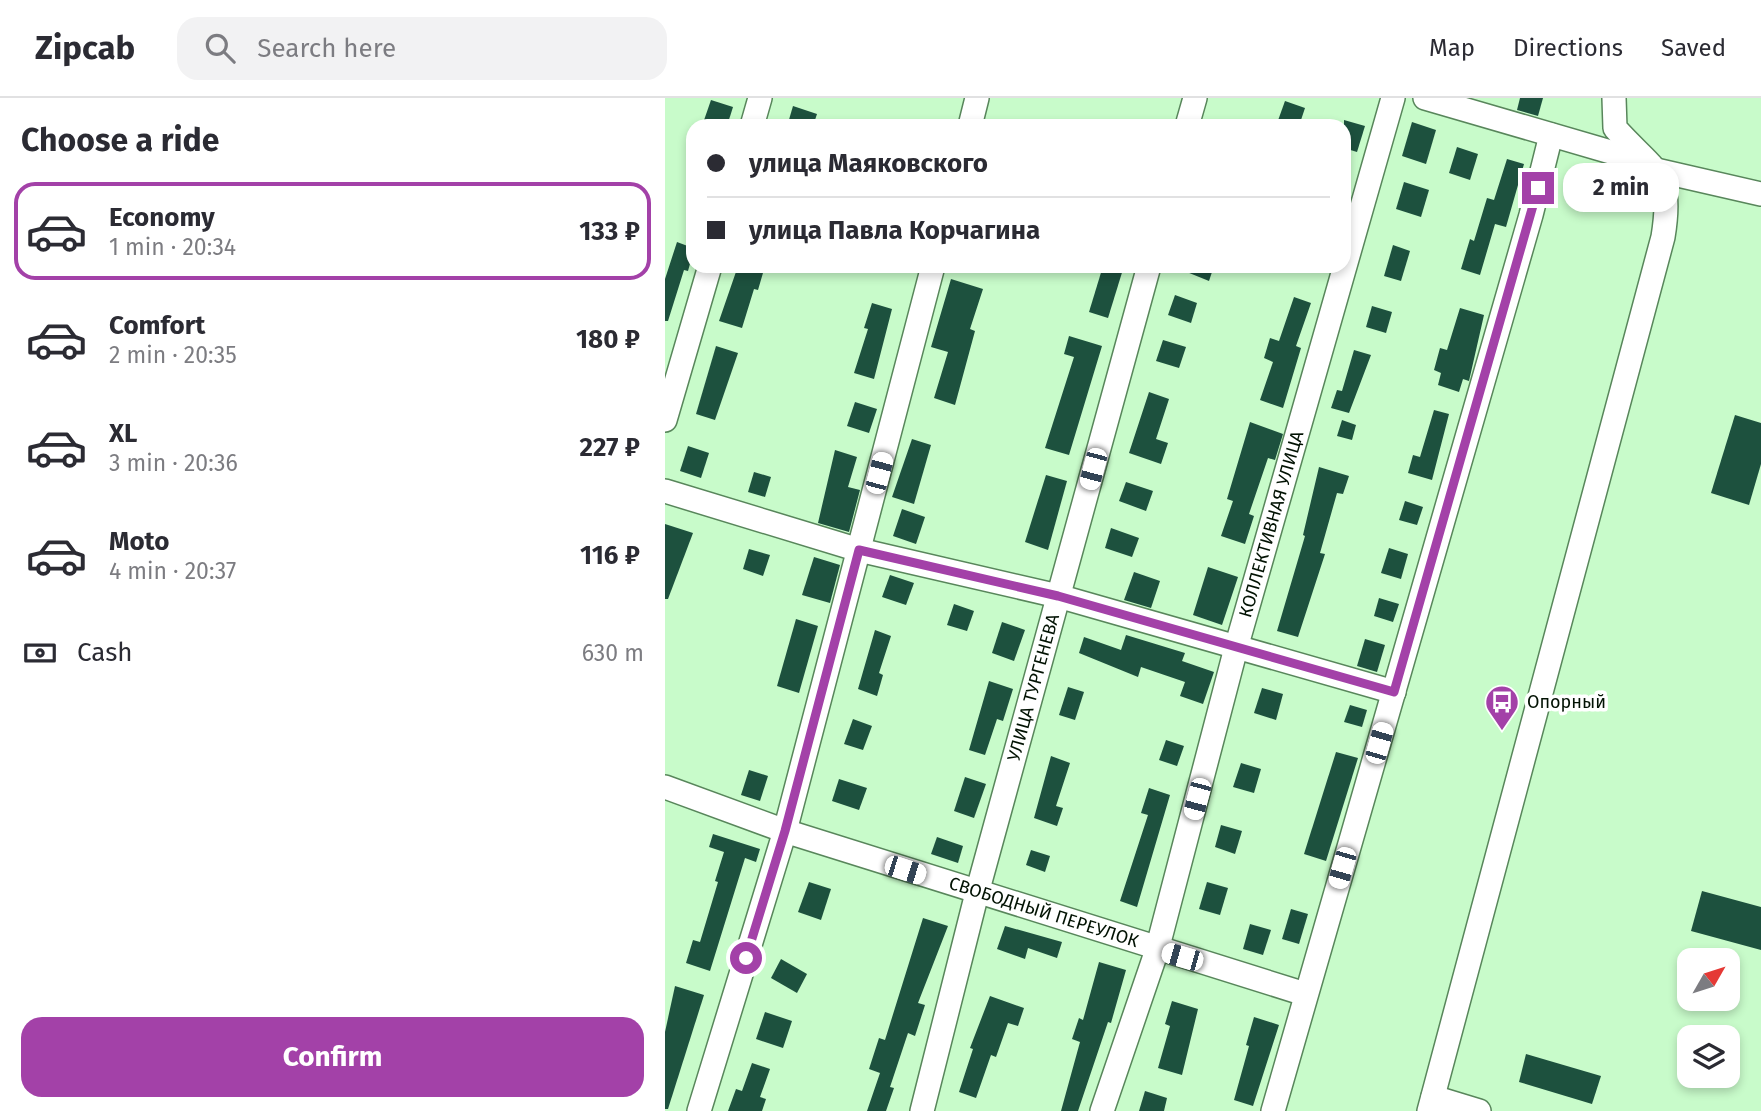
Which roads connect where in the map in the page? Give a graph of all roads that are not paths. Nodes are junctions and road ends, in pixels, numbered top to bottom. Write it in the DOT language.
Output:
graph roads {
  1 [pos="760,98"];
  2 [pos="977,98"];
  3 [pos="1195,98"];
  4 [pos="1393,98"];
  5 [pos="1425,98"];
  6 [pos="1614,98"];
  7 [pos="754,119"];
  8 [pos="972,119"];
  9 [pos="1189,119"];
  10 [pos="1551,135"];
  11 [pos="1656,170"];
  12 [pos="1761,194"];
  13 [pos="1351,245"];
  14 [pos="708,273"];
  15 [pos="931,273"];
  16 [pos="1147,273"];
  17 [pos="1343,273"];
  18 [pos="665,419"];
  19 [pos="665,491"];
  20 [pos="859,550"];
  21 [pos="1058,596"];
  22 [pos="1236,648"];
  23 [pos="1394,692"];
  24 [pos="665,787"];
  25 [pos="785,831"];
  26 [pos="977,893"];
  27 [pos="1157,950"];
  28 [pos="1305,994"];
  29 [pos="1431,1104"];
  30 [pos="699,1111"];
  31 [pos="922,1111"];
  32 [pos="1102,1111"];
  33 [pos="1273,1111"];
  34 [pos="1479,1111"];
  1 -- 7 [label="street"];
  2 -- 8 [label="street"];
  3 -- 9 [label="street"];
  4 -- 13 [label="street, КОЛЛЕКТИВНАЯ УЛИЦА"];
  5 -- 10 [label="street"];
  6 -- 11 [label="street"];
  10 -- 11 [label="street"];
  10 -- 23 [label="street"];
  11 -- 12 [label="street"];
  11 -- 29 [label="street"];
  14 -- 18 [label="street"];
  15 -- 20 [label="street"];
  16 -- 21 [label="street, УЛИЦА ТУРГЕНЕВА"];
  17 -- 22 [label="street, КОЛЛЕКТИВНАЯ УЛИЦА"];
  19 -- 20 [label="street"];
  20 -- 21 [label="street"];
  20 -- 25 [label="street"];
  21 -- 22 [label="street"];
  21 -- 26 [label="street, УЛИЦА ТУРГЕНЕВА"];
  22 -- 23 [label="street"];
  22 -- 27 [label="street, КОЛЛЕКТИВНАЯ УЛИЦА"];
  23 -- 28 [label="street"];
  24 -- 25 [label="street, СВОБОДНЫЙ ПЕРЕУЛОК"];
  25 -- 26 [label="street, СВОБОДНЫЙ ПЕРЕУЛОК"];
  25 -- 30 [label="street"];
  26 -- 27 [label="street, СВОБОДНЫЙ ПЕРЕУЛОК"];
  26 -- 31 [label="street, УЛИЦА ТУРГЕНЕВА"];
  27 -- 28 [label="street, СВОБОДНЫЙ ПЕРЕУЛОК"];
  27 -- 32 [label="street, КОЛЛЕКТИВНАЯ УЛИЦА"];
  28 -- 33 [label="street"];
  29 -- 34 [label="street"];
}
